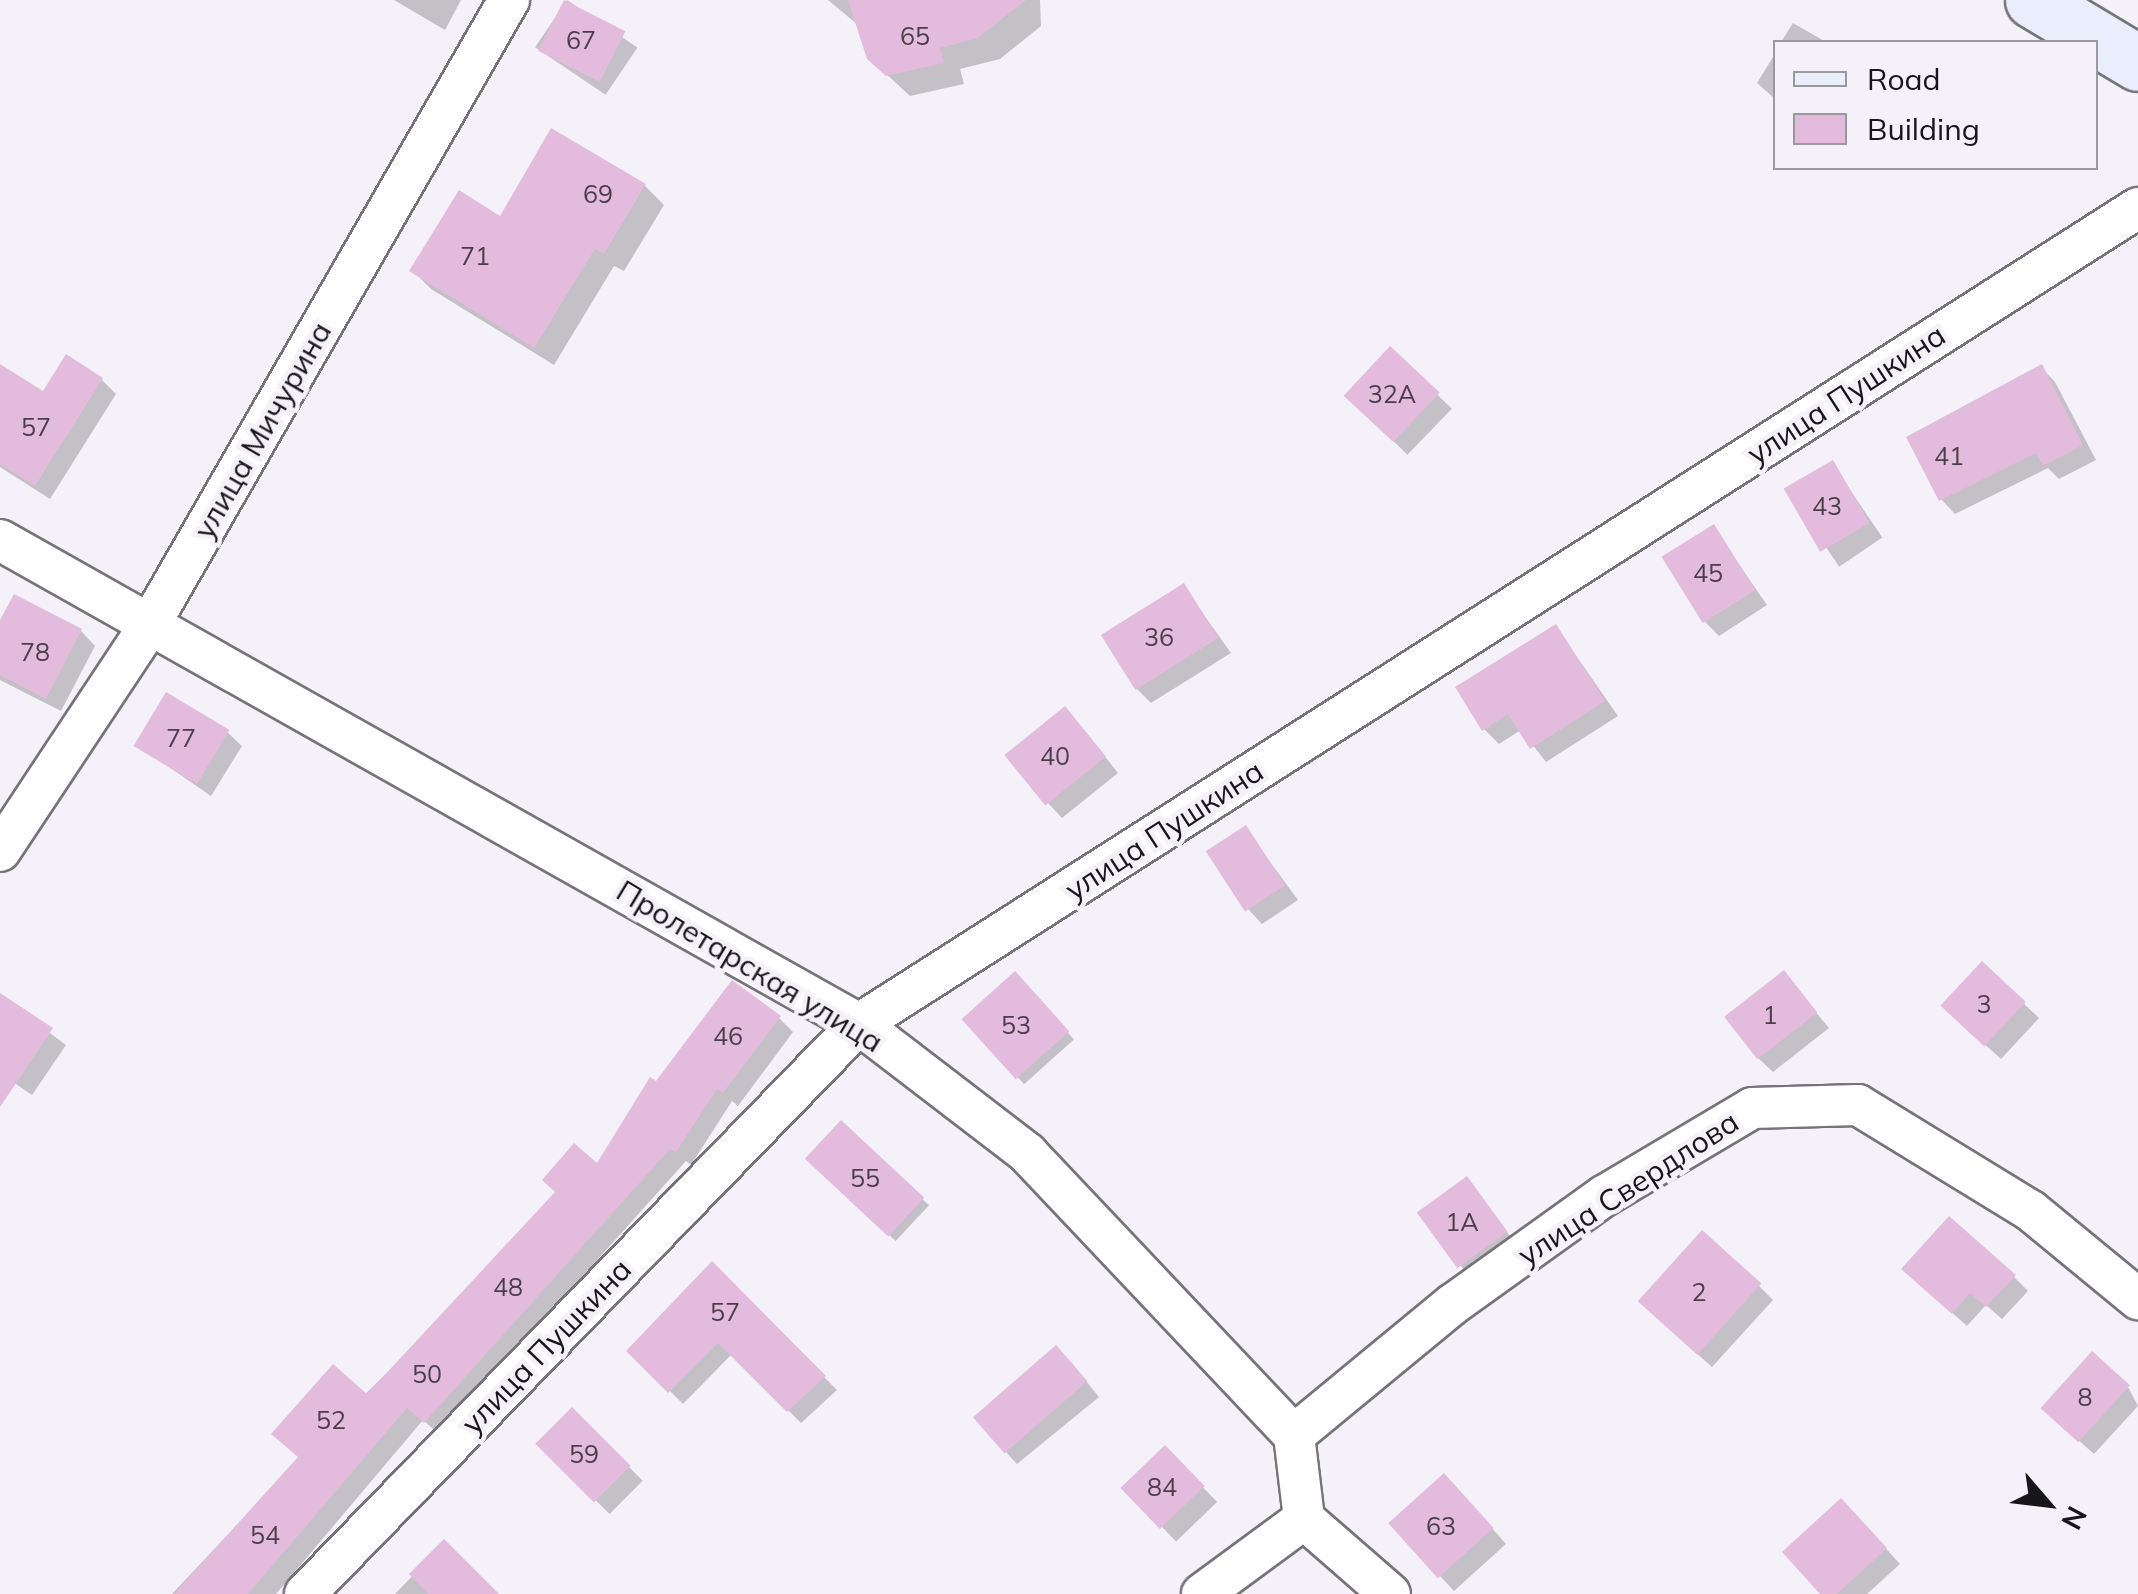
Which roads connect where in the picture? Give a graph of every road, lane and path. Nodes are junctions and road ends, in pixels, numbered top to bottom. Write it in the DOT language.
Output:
graph roads {
  1 [pos="510,0"];
  2 [pos="2033,0"];
  3 [pos="2138,63"];
  4 [pos="2138,208"];
  5 [pos="0,540"];
  6 [pos="150,624"];
  7 [pos="0,851"];
  8 [pos="859,1024"];
  9 [pos="2138,1299"];
  10 [pos="1294,1435"];
  11 [pos="1304,1518"];
  12 [pos="305,1594"];
  13 [pos="1202,1594"];
  14 [pos="1390,1594"];
  1 -- 6 [label="street, улица Мичурина"];
  2 -- 3 [label="street"];
  4 -- 8 [label="street, улица Пушкина"];
  5 -- 6 [label="street, Пролетарская улица"];
  6 -- 7 [label="street, улица Мичурина"];
  6 -- 8 [label="street, Пролетарская улица"];
  8 -- 10 [label="street, Пролетарская улица"];
  8 -- 12 [label="street, улица Пушкина"];
  9 -- 10 [label="street, улица Свердлова"];
  10 -- 11 [label="street"];
  11 -- 13 [label="street"];
  11 -- 14 [label="street"];
}
